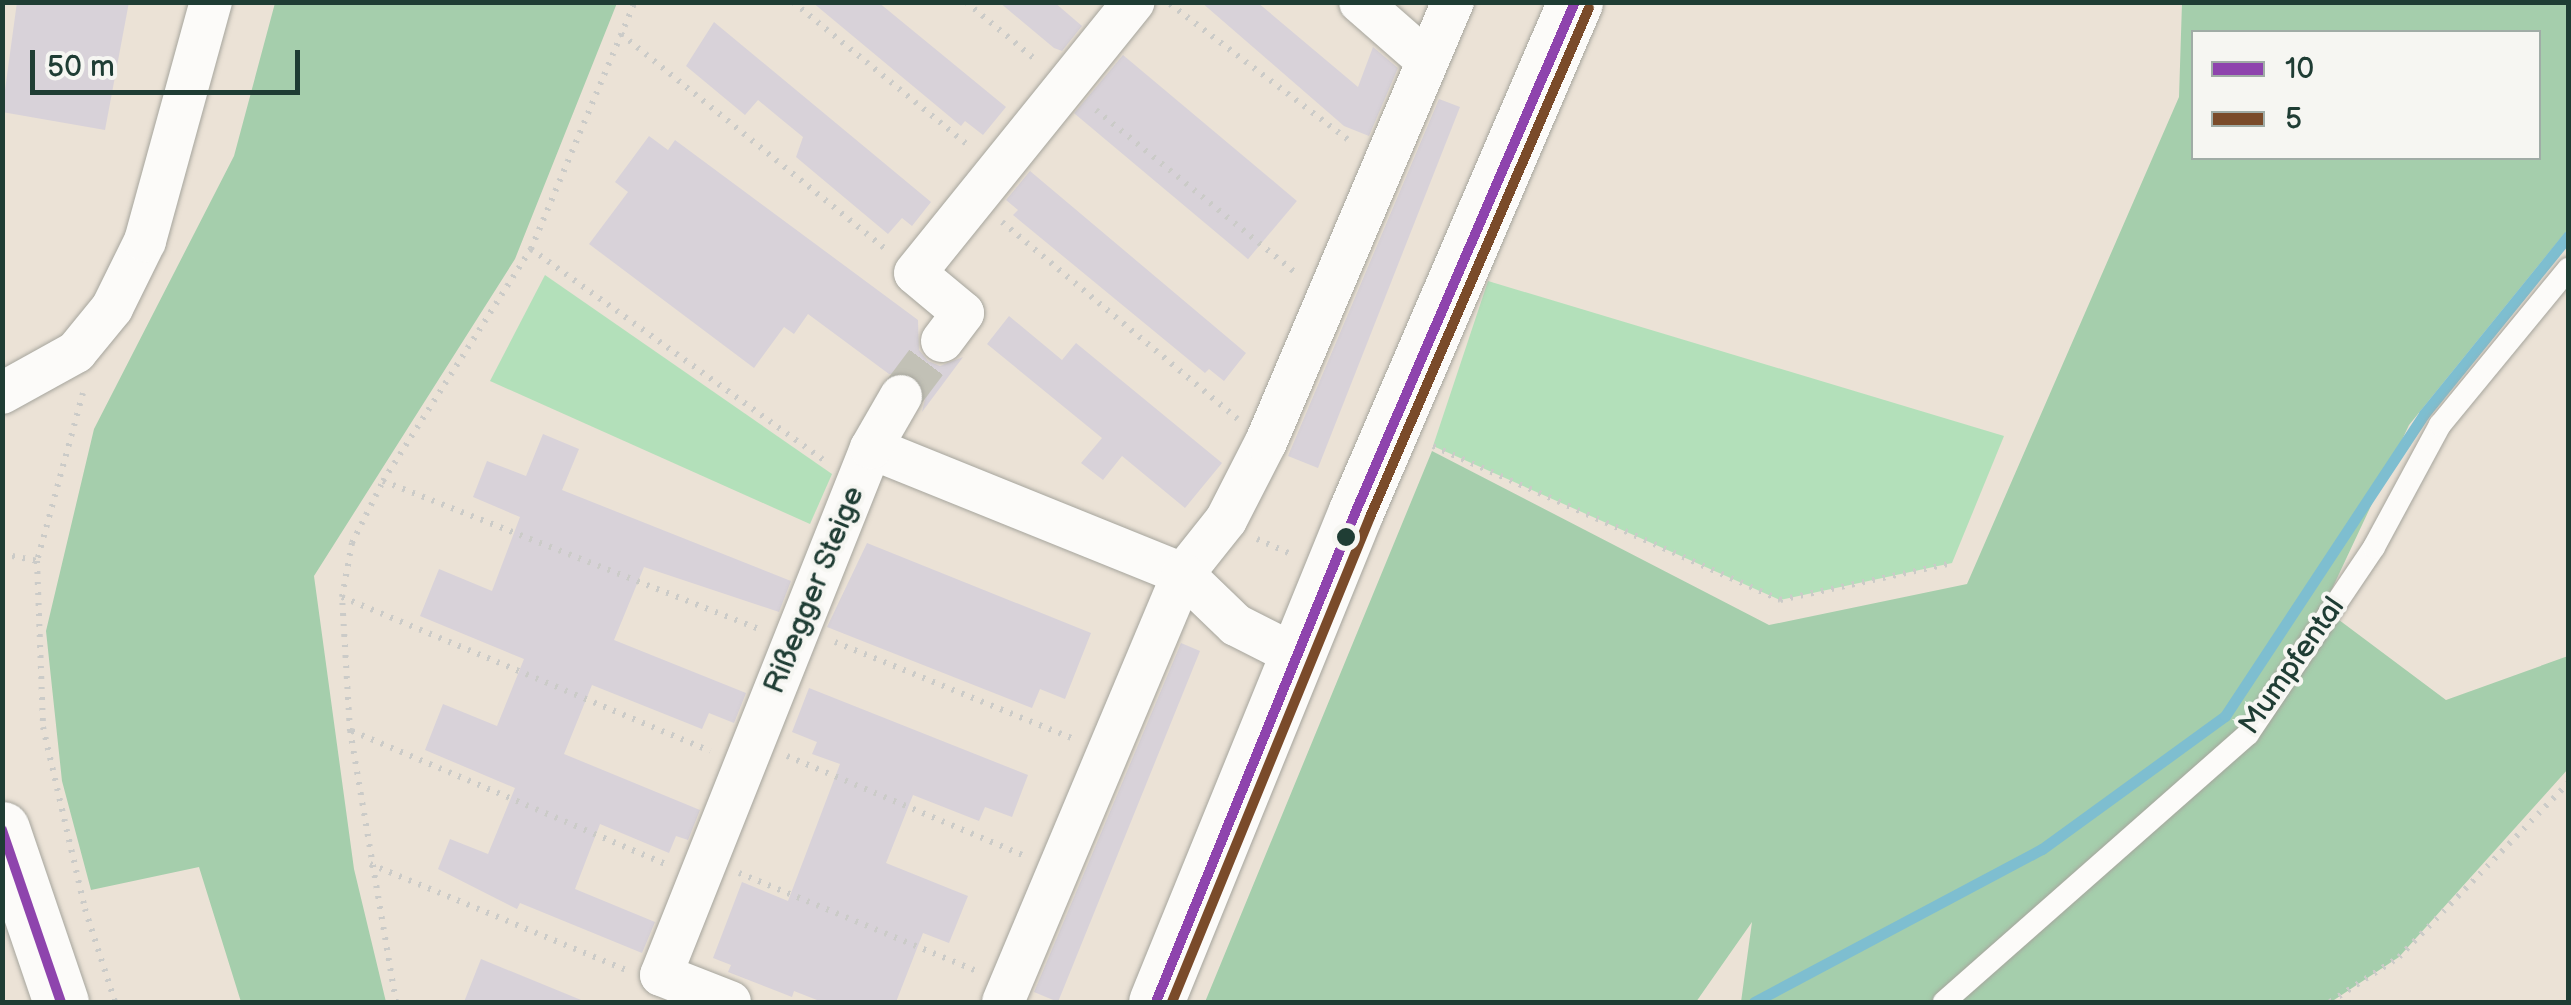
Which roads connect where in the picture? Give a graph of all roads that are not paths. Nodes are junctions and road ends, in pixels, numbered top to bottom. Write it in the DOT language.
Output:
graph roads {
  1 [pos="211,2"];
  2 [pos="1134,2"];
  3 [pos="1360,2"];
  4 [pos="1453,2"];
  5 [pos="1575,2"];
  6 [pos="1424,58"];
  7 [pos="2568,269"];
  8 [pos="942,341"];
  9 [pos="2,393"];
  10 [pos="901,396"];
  11 [pos="864,466"];
  12 [pos="1183,574"];
  13 [pos="1296,656"];
  14 [pos="2,828"];
  15 [pos="1007,994"];
  16 [pos="61,1002"];
  17 [pos="730,1002"];
  18 [pos="1156,1002"];
  19 [pos="1944,1002"];
  1 -- 9 [label="street"];
  2 -- 8 [label="street"];
  3 -- 6 [label="street"];
  4 -- 6 [label="street"];
  5 -- 13 [label="street"];
  6 -- 12 [label="street"];
  7 -- 19 [label="lane, Mumpfental"];
  10 -- 11 [label="street"];
  11 -- 12 [label="street, Rißegger Steige"];
  11 -- 17 [label="street, Rißegger Steige"];
  12 -- 13 [label="street, Rißegger Steige"];
  12 -- 15 [label="street"];
  13 -- 18 [label="street"];
  14 -- 16 [label="street"];
}
